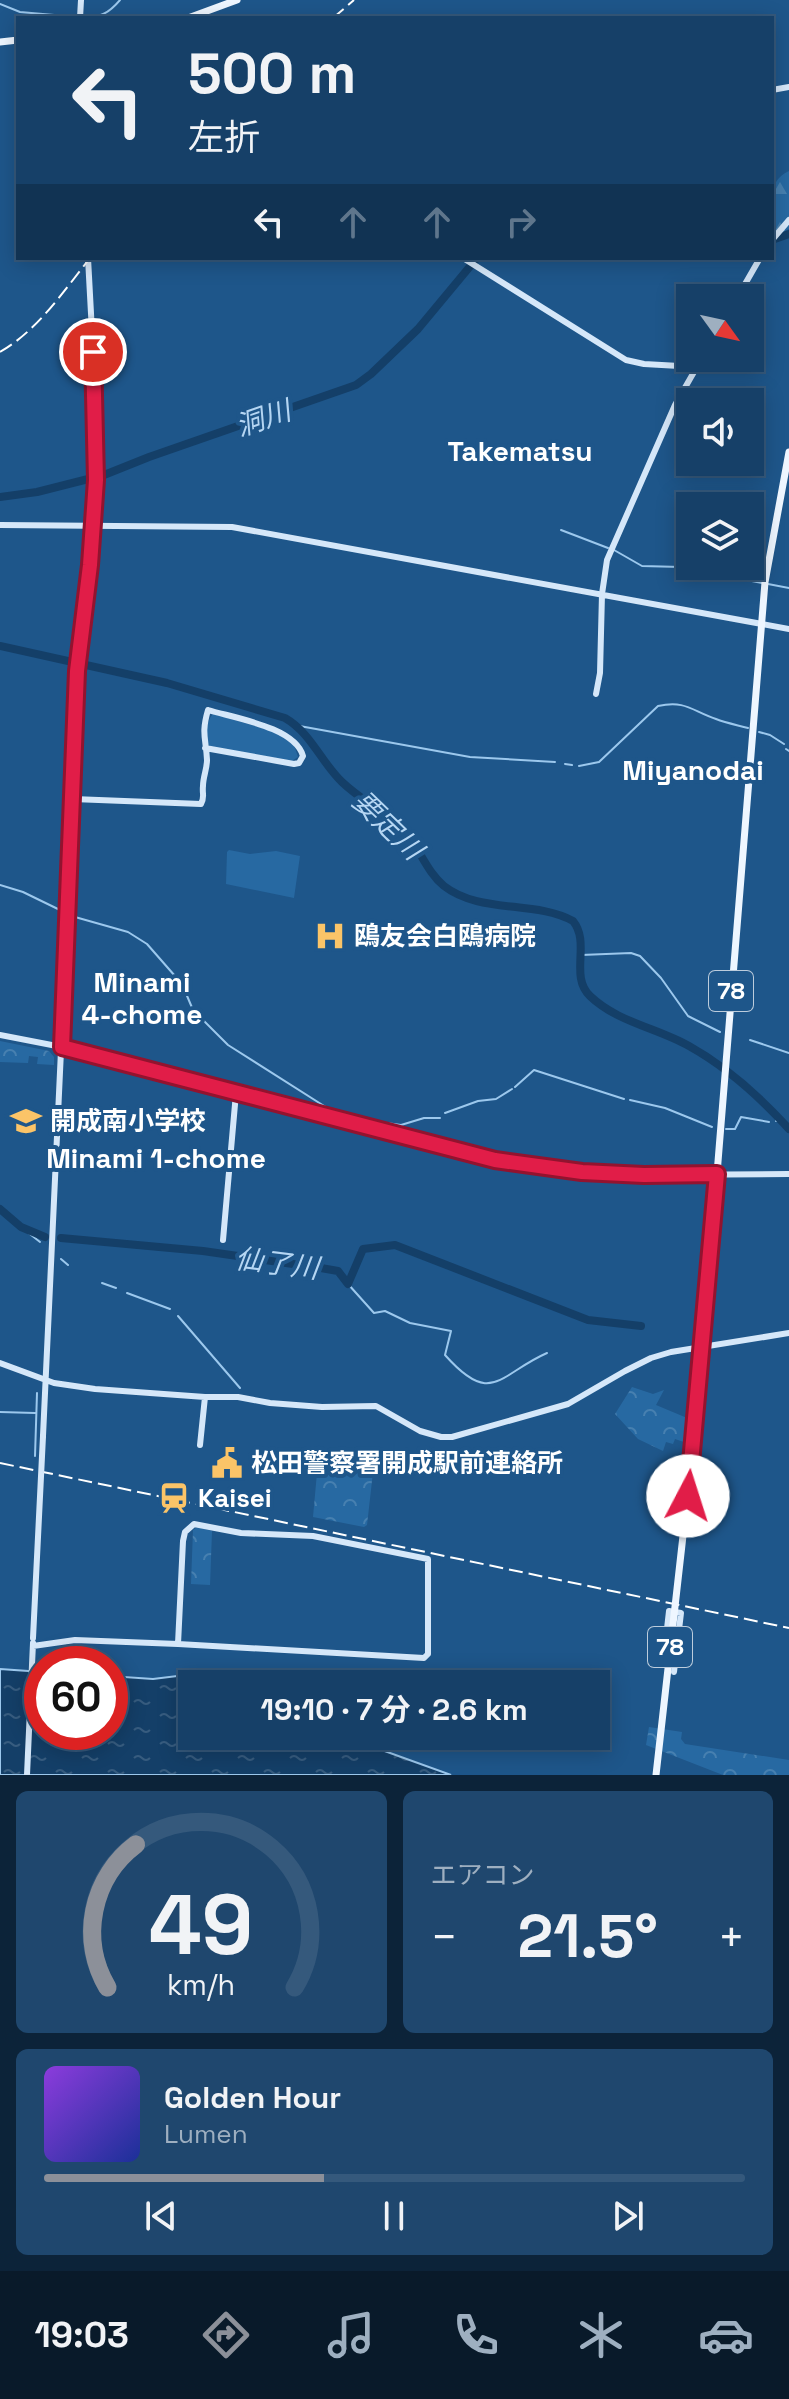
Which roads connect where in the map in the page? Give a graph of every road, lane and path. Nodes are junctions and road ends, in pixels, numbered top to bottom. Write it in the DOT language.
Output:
graph roads {
  1 [pos="237,0"];
  2 [pos="193,16"];
  3 [pos="789,220"];
  4 [pos="774,237"];
  5 [pos="88,260"];
  6 [pos="468,260"];
  7 [pos="759,260"];
  8 [pos="745,284"];
  9 [pos="676,366"];
  10 [pos="694,372"];
  11 [pos="789,452"];
  12 [pos="0,525"];
  13 [pos="93,526"];
  14 [pos="602,594"];
  15 [pos="762,624"];
  16 [pos="789,629"];
  17 [pos="596,694"];
  18 [pos="205,748"];
  19 [pos="73,799"];
  20 [pos="0,1035"];
  21 [pos="62,1047"];
  22 [pos="236,1093"];
  23 [pos="717,1174"];
  24 [pos="789,1174"];
  25 [pos="223,1240"];
  26 [pos="789,1333"];
  27 [pos="701,1348"];
  28 [pos="0,1363"];
  29 [pos="45,1380"];
  30 [pos="205,1397"];
  31 [pos="200,1445"];
  32 [pos="674,1612"];
  33 [pos="33,1642"];
  34 [pos="178,1644"];
  35 [pos="663,1664"];
  36 [pos="674,1672"];
  37 [pos="27,1775"];
  38 [pos="656,1775"];
  1 -- 2 [label="main road"];
  3 -- 4 [label="street"];
  5 -- 13 [label="street"];
  6 -- 9 [label="street"];
  7 -- 8 [label="street"];
  10 -- 14 [label="street"];
  11 -- 15 [label="main road, 78"];
  12 -- 13 [label="street"];
  13 -- 14 [label="street"];
  13 -- 19 [label="street"];
  14 -- 15 [label="street"];
  14 -- 17 [label="street"];
  15 -- 16 [label="street"];
  15 -- 23 [label="main road, 78"];
  18 -- 18 [label="street"];
  18 -- 19 [label="street"];
  19 -- 21 [label="street"];
  20 -- 21 [label="street"];
  21 -- 22 [label="street"];
  21 -- 29 [label="street"];
  22 -- 23 [label="street"];
  22 -- 25 [label="street"];
  23 -- 24 [label="street"];
  23 -- 27 [label="main road, 78"];
  26 -- 27 [label="street"];
  27 -- 30 [label="street"];
  27 -- 32 [label="main road, 78, bridge"];
  28 -- 29 [label="street"];
  29 -- 30 [label="street"];
  29 -- 33 [label="street, bridge"];
  30 -- 31 [label="street"];
  32 -- 35 [label="street, bridge"];
  32 -- 36 [label="street"];
  32 -- 38 [label="main road, 78, bridge"];
  33 -- 34 [label="street"];
  33 -- 37 [label="street"];
  34 -- 34 [label="street"];
}
